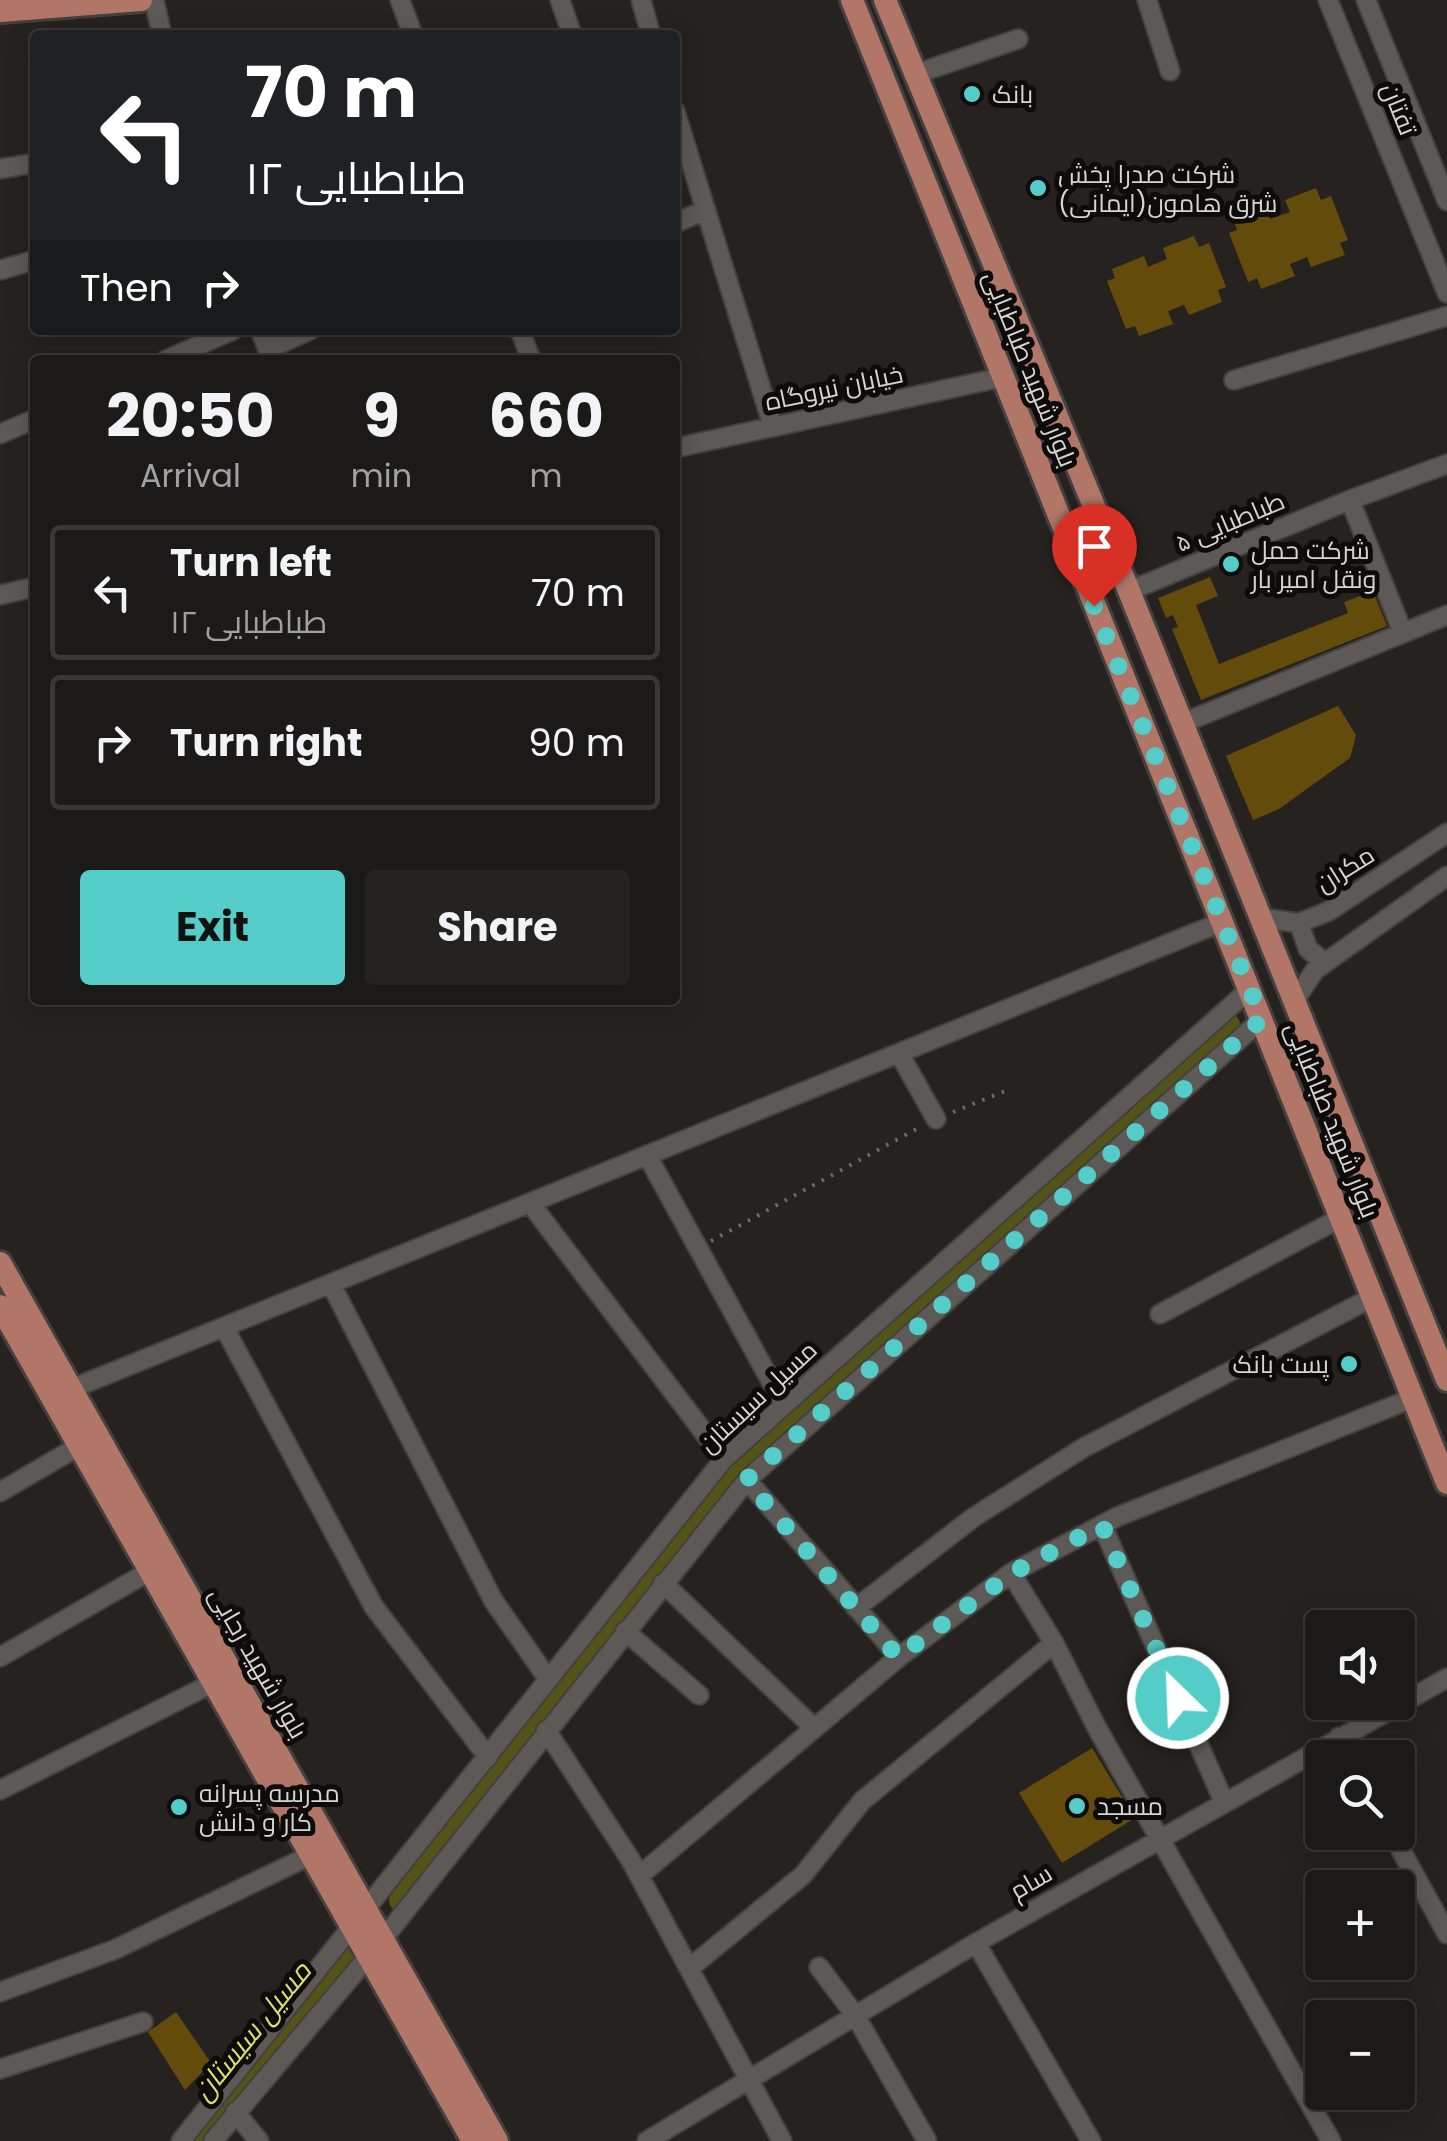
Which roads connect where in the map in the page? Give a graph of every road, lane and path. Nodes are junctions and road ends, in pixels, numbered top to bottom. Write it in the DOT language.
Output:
graph roads {
  1 [pos="141,0"];
  2 [pos="154,0"];
  3 [pos="400,0"];
  4 [pos="560,0"];
  5 [pos="641,0"];
  6 [pos="852,0"];
  7 [pos="885,0"];
  8 [pos="1147,0"];
  9 [pos="1328,0"];
  10 [pos="1366,0"];
  11 [pos="0,11"];
  12 [pos="161,30"];
  13 [pos="411,30"];
  14 [pos="570,30"];
  15 [pos="650,30"];
  16 [pos="1018,39"];
  17 [pos="1170,71"];
  18 [pos="913,75"];
  19 [pos="680,128"];
  20 [pos="30,164"];
  21 [pos="0,169"];
  22 [pos="1447,201"];
  23 [pos="706,210"];
  24 [pos="680,221"];
  25 [pos="30,261"];
  26 [pos="0,270"];
  27 [pos="1447,293"];
  28 [pos="1447,316"];
  29 [pos="225,335"];
  30 [pos="302,335"];
  31 [pos="195,354"];
  32 [pos="270,354"];
  33 [pos="1003,377"];
  34 [pos="1234,380"];
  35 [pos="30,421"];
  36 [pos="773,427"];
  37 [pos="0,434"];
  38 [pos="680,447"];
  39 [pos="1447,464"];
  40 [pos="1350,500"];
  41 [pos="30,589"];
  42 [pos="1129,591"];
  43 [pos="0,595"];
  44 [pos="1447,615"];
  45 [pos="1403,633"];
  46 [pos="1182,723"];
  47 [pos="1447,833"];
  48 [pos="1447,876"];
  49 [pos="1262,918"];
  50 [pos="1222,922"];
  51 [pos="1299,922"];
  52 [pos="1324,963"];
  53 [pos="1250,989"];
  54 [pos="1295,1000"];
  55 [pos="1262,1019"];
  56 [pos="899,1053"];
  57 [pos="1010,1089"];
  58 [pos="936,1119"];
  59 [pos="648,1155"];
  60 [pos="1375,1200"];
  61 [pos="530,1203"];
  62 [pos="1342,1217"];
  63 [pos="698,1248"];
  64 [pos="0,1263"];
  65 [pos="331,1284"];
  66 [pos="1373,1296"];
  67 [pos="0,1306"];
  68 [pos="1160,1314"];
  69 [pos="1424,1322"];
  70 [pos="224,1327"];
  71 [pos="1447,1330"];
  72 [pos="1447,1380"];
  73 [pos="71,1389"];
  74 [pos="1413,1398"];
  75 [pos="784,1405"];
  76 [pos="79,1446"];
  77 [pos="724,1459"];
  78 [pos="746,1480"];
  79 [pos="1447,1483"];
  80 [pos="0,1492"];
  81 [pos="1102,1525"];
  82 [pos="150,1571"];
  83 [pos="1012,1573"];
  84 [pos="663,1583"];
  85 [pos="856,1608"];
  86 [pos="625,1631"];
  87 [pos="1054,1644"];
  88 [pos="0,1657"];
  89 [pos="898,1657"];
  90 [pos="1447,1678"];
  91 [pos="548,1679"];
  92 [pos="214,1683"];
  93 [pos="699,1695"];
  94 [pos="814,1728"];
  95 [pos="546,1730"];
  96 [pos="1339,1737"];
  97 [pos="1341,1740"];
  98 [pos="488,1757"];
  99 [pos="0,1790"];
  100 [pos="1224,1802"];
  101 [pos="1159,1837"];
  102 [pos="1401,1850"];
  103 [pos="310,1855"];
  104 [pos="639,1876"];
  105 [pos="360,1920"];
  106 [pos="1447,1934"];
  107 [pos="976,1943"];
  108 [pos="375,1947"];
  109 [pos="690,1968"];
  110 [pos="819,1968"];
  111 [pos="0,1992"];
  112 [pos="855,2015"];
  113 [pos="143,2022"];
  114 [pos="0,2069"];
  115 [pos="748,2081"];
  116 [pos="223,2089"];
  117 [pos="239,2108"];
  118 [pos="464,2136"];
  119 [pos="181,2141"];
  120 [pos="213,2141"];
  121 [pos="259,2141"];
  122 [pos="497,2141"];
  123 [pos="647,2141"];
  124 [pos="782,2141"];
  125 [pos="926,2141"];
  126 [pos="1091,2141"];
  127 [pos="1331,2141"];
  1 -- 11 [label="main road"];
  2 -- 12 [label="street"];
  3 -- 13 [label="street"];
  4 -- 14 [label="street"];
  5 -- 15 [label="street"];
  6 -- 33 [label="main road, بلوار شهید طباطبایی"];
  7 -- 18 [label="main road, بلوار شهید طباطبایی"];
  8 -- 17 [label="street"];
  9 -- 27 [label="street, تفتان"];
  10 -- 22 [label="street, تفتان"];
  16 -- 18 [label="street"];
  18 -- 42 [label="main road, بلوار شهید طباطبایی"];
  19 -- 23 [label="street"];
  20 -- 21 [label="street"];
  23 -- 24 [label="street"];
  23 -- 36 [label="street"];
  25 -- 26 [label="street"];
  28 -- 34 [label="street"];
  29 -- 31 [label="street"];
  30 -- 32 [label="street"];
  33 -- 36 [label="street, خیابان نیروگاه"];
  33 -- 50 [label="main road, بلوار شهید طباطبایی"];
  35 -- 37 [label="street"];
  36 -- 38 [label="street, خیابان نیروگاه"];
  39 -- 40 [label="street, طباطبایی ۵"];
  40 -- 42 [label="street, طباطبایی ۵"];
  40 -- 45 [label="street"];
  41 -- 43 [label="street"];
  42 -- 46 [label="main road, بلوار شهید طباطبایی"];
  44 -- 45 [label="street"];
  45 -- 46 [label="street"];
  46 -- 49 [label="main road, بلوار شهید طباطبایی"];
  47 -- 51 [label="street, مکران"];
  48 -- 52 [label="street"];
  49 -- 51 [label="street, مکران"];
  49 -- 54 [label="main road, بلوار شهید طباطبایی"];
  50 -- 53 [label="main road, بلوار شهید طباطبایی"];
  50 -- 56 [label="street"];
  51 -- 52 [label="street"];
  52 -- 54 [label="street"];
  53 -- 55 [label="main road, بلوار شهید طباطبایی"];
  53 -- 75 [label="street, مسیل سیستان"];
  54 -- 60 [label="main road, بلوار شهید طباطبایی"];
  55 -- 62 [label="main road, بلوار شهید طباطبایی"];
  55 -- 78 [label="street"];
  56 -- 58 [label="street"];
  56 -- 59 [label="street"];
  57 -- 58 [label="path"];
  58 -- 63 [label="path"];
  59 -- 61 [label="street"];
  59 -- 63 [label="street"];
  60 -- 62 [label="main road"];
  60 -- 69 [label="main road, بلوار شهید طباطبایی"];
  61 -- 65 [label="street"];
  61 -- 77 [label="street"];
  62 -- 66 [label="main road, بلوار شهید طباطبایی"];
  62 -- 68 [label="street"];
  63 -- 75 [label="street"];
  64 -- 73 [label="main road, بلوار شهید رجایی"];
  65 -- 70 [label="street"];
  65 -- 91 [label="street"];
  66 -- 74 [label="main road, بلوار شهید طباطبایی"];
  66 -- 85 [label="street"];
  67 -- 76 [label="main road, بلوار شهید رجایی"];
  69 -- 71 [label="main road"];
  69 -- 72 [label="main road, بلوار شهید طباطبایی"];
  70 -- 73 [label="street"];
  70 -- 98 [label="street"];
  73 -- 105 [label="main road, بلوار شهید رجایی"];
  74 -- 79 [label="main road, بلوار شهید طباطبایی"];
  74 -- 81 [label="street"];
  75 -- 77 [label="street, مسیل سیستان"];
  76 -- 80 [label="street"];
  76 -- 82 [label="main road, بلوار شهید رجایی"];
  77 -- 91 [label="street, مسیل سیستان"];
  78 -- 84 [label="street"];
  78 -- 85 [label="street"];
  81 -- 83 [label="street"];
  81 -- 100 [label="street"];
  82 -- 88 [label="street"];
  82 -- 92 [label="main road, بلوار شهید رجایی"];
  83 -- 87 [label="street"];
  83 -- 89 [label="street"];
  84 -- 86 [label="street"];
  84 -- 94 [label="street"];
  85 -- 89 [label="street"];
  86 -- 93 [label="street"];
  86 -- 95 [label="street"];
  87 -- 101 [label="street"];
  87 -- 109 [label="street"];
  89 -- 94 [label="street"];
  90 -- 96 [label="street, سام"];
  91 -- 98 [label="street, مسیل سیستان"];
  92 -- 99 [label="street"];
  92 -- 103 [label="main road, بلوار شهید رجایی"];
  94 -- 104 [label="street"];
  95 -- 104 [label="street"];
  95 -- 108 [label="street"];
  96 -- 97 [label="street"];
  96 -- 100 [label="street, سام"];
  98 -- 105 [label="street, مسیل سیستان"];
  100 -- 101 [label="street, سام"];
  101 -- 107 [label="street, سام"];
  101 -- 127 [label="street"];
  102 -- 106 [label="street"];
  103 -- 105 [label="main road, بلوار شهید رجایی"];
  103 -- 111 [label="street"];
  104 -- 109 [label="street"];
  105 -- 108 [label="main road, بلوار شهید رجایی"];
  105 -- 116 [label="street, مسیل سیستان"];
  107 -- 112 [label="street, سام"];
  107 -- 126 [label="street"];
  108 -- 117 [label="street"];
  108 -- 118 [label="main road, بلوار شهید رجایی"];
  108 -- 122 [label="main road, بلوار شهید رجایی"];
  109 -- 115 [label="street"];
  110 -- 112 [label="street"];
  112 -- 115 [label="street, سام"];
  112 -- 125 [label="street"];
  113 -- 114 [label="street"];
  115 -- 123 [label="street, سام"];
  115 -- 124 [label="street"];
  116 -- 117 [label="street"];
  116 -- 119 [label="street, مسیل سیستان"];
  117 -- 120 [label="street"];
  117 -- 121 [label="street"];
}
